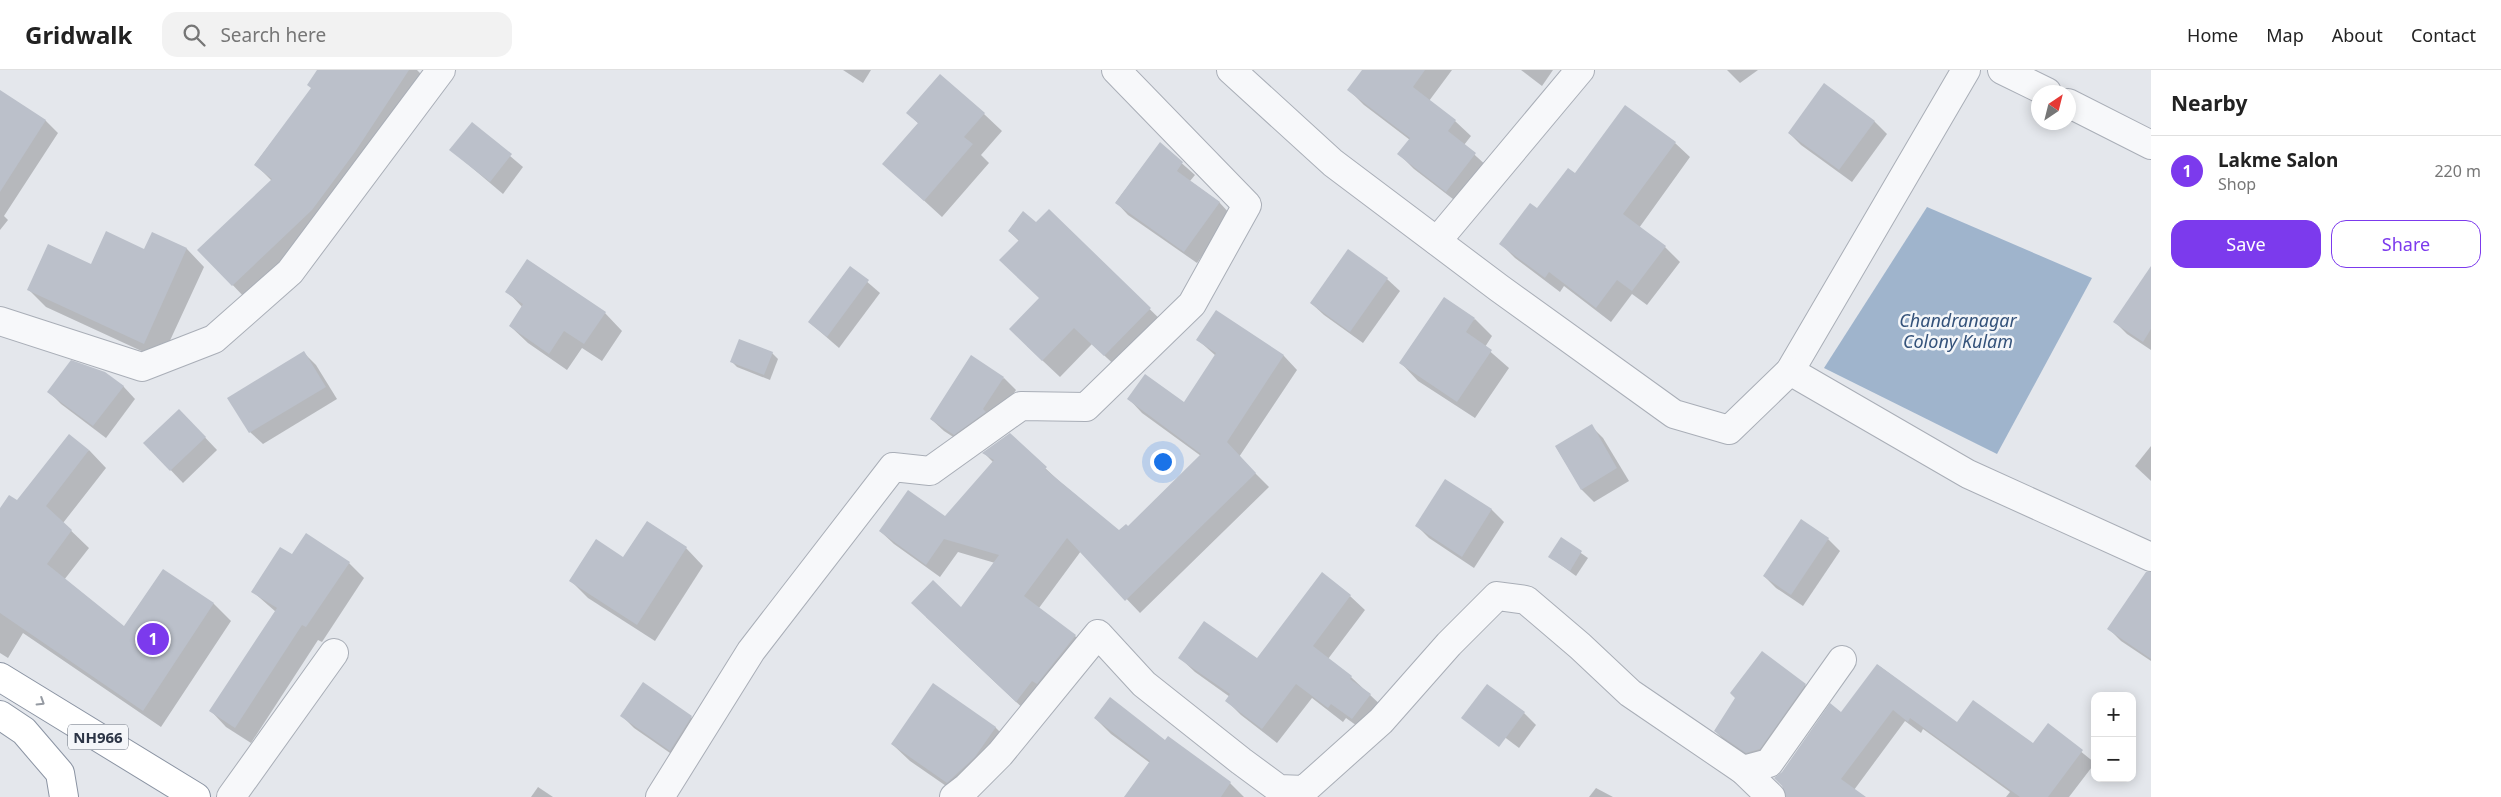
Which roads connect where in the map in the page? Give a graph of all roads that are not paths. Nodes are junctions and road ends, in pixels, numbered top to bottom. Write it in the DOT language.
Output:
graph roads {
  1 [pos="441,70"];
  2 [pos="1116,70"];
  3 [pos="1231,70"];
  4 [pos="1580,70"];
  5 [pos="1966,70"];
  6 [pos="2002,70"];
  7 [pos="2033,85"];
  8 [pos="2076,107"];
  9 [pos="2151,145"];
  10 [pos="1437,241"];
  11 [pos="0,321"];
  12 [pos="1790,372"];
  13 [pos="2151,557"];
  14 [pos="334,653"];
  15 [pos="1842,660"];
  16 [pos="0,677"];
  17 [pos="0,715"];
  18 [pos="1743,770"];
  19 [pos="1307,794"];
  20 [pos="64,797"];
  21 [pos="196,797"];
  22 [pos="232,797"];
  23 [pos="660,797"];
  24 [pos="954,797"];
  25 [pos="1771,797"];
  1 -- 11 [label="street"];
  2 -- 23 [label="street"];
  3 -- 10 [label="street"];
  4 -- 10 [label="street"];
  5 -- 12 [label="street"];
  6 -- 7 [label="street"];
  8 -- 9 [label="street"];
  10 -- 12 [label="street"];
  12 -- 13 [label="street"];
  14 -- 22 [label="street"];
  15 -- 18 [label="street"];
  16 -- 21 [label="highway, NH966, one-way"];
  17 -- 20 [label="highway, NH966"];
  18 -- 19 [label="street"];
  18 -- 25 [label="street"];
  19 -- 24 [label="street"];
}
